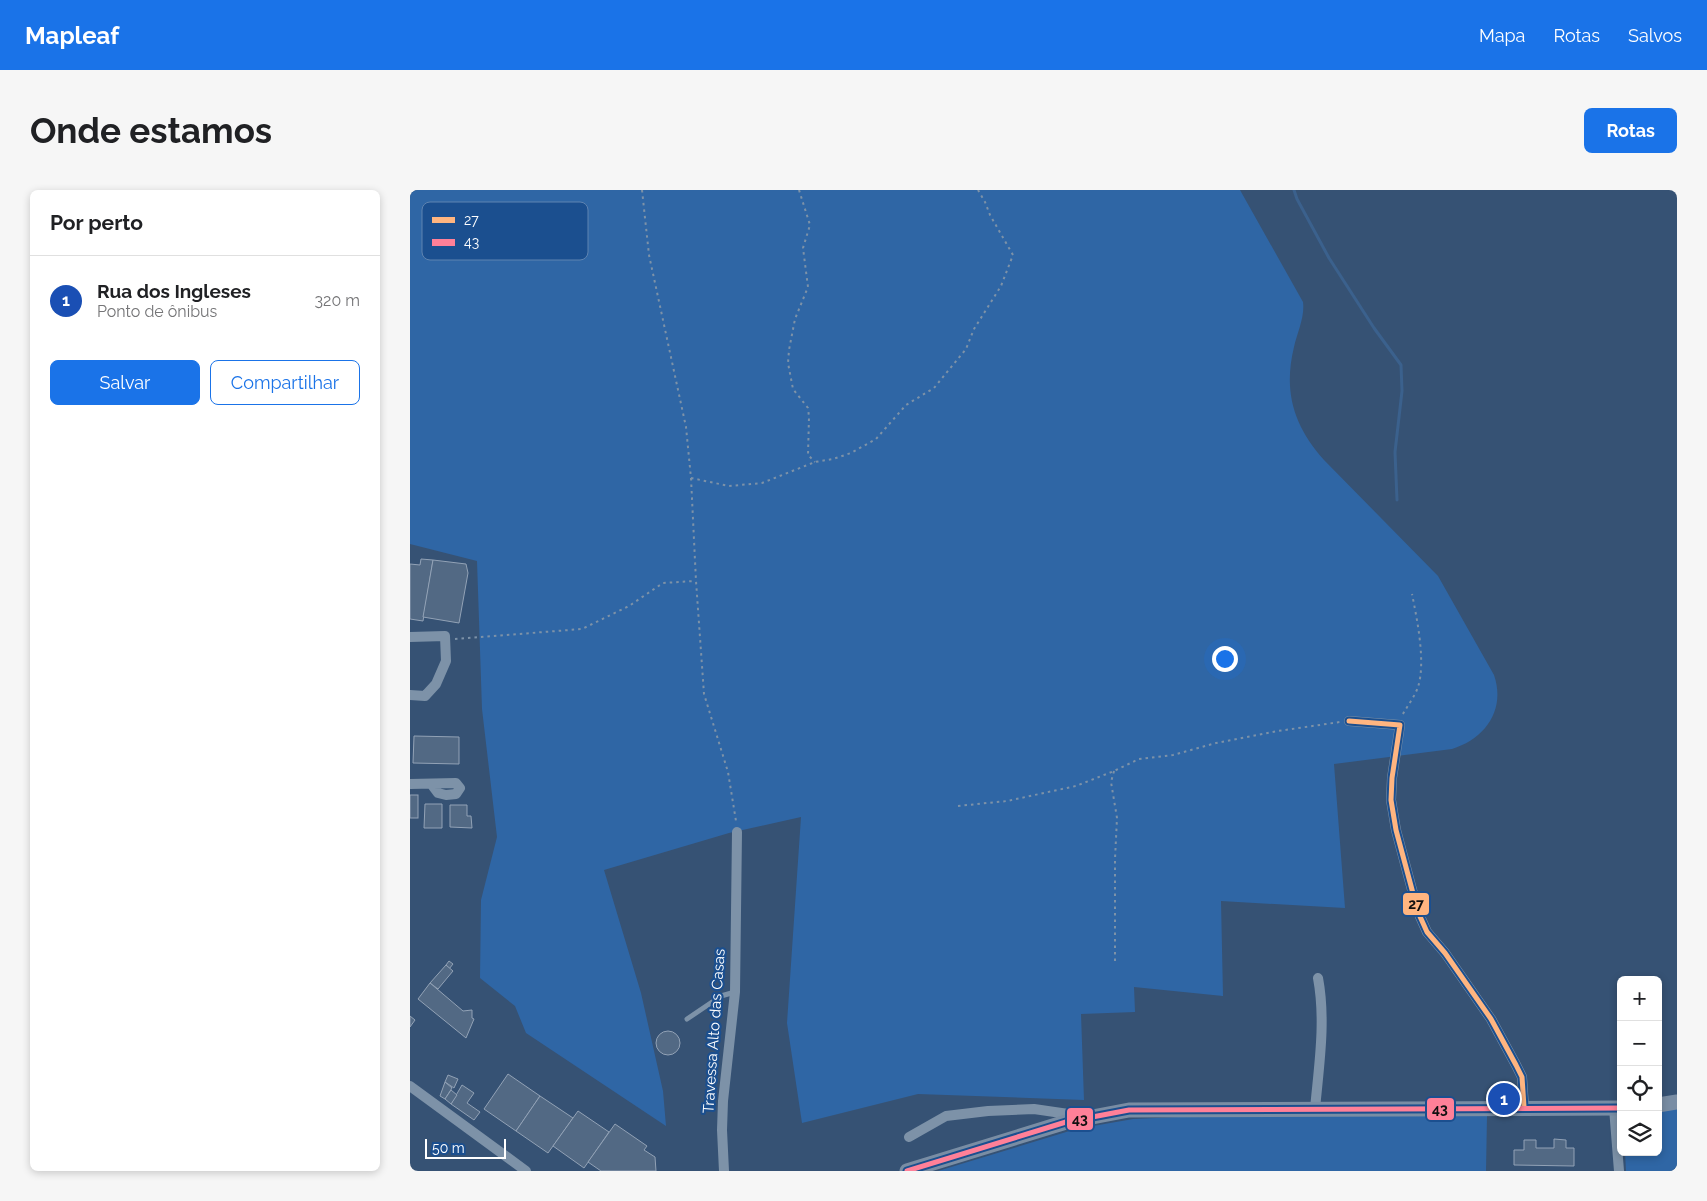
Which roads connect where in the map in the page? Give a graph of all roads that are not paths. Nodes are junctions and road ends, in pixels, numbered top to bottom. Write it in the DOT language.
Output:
graph roads {
  1 [pos="410,637"];
  2 [pos="410,696"];
  3 [pos="1349,721"];
  4 [pos="410,784"];
  5 [pos="432,784"];
  6 [pos="737,832"];
  7 [pos="1318,978"];
  8 [pos="734,992"];
  9 [pos="687,1019"];
  10 [pos="410,1086"];
  11 [pos="1677,1102"];
  12 [pos="1662,1104"];
  13 [pos="1524,1108"];
  14 [pos="1617,1108"];
  15 [pos="1315,1109"];
  16 [pos="1617,1111"];
  17 [pos="1085,1117"];
  18 [pos="910,1137"];
  19 [pos="526,1171"];
  20 [pos="724,1171"];
  21 [pos="907,1171"];
  22 [pos="1619,1171"];
  1 -- 2 [label="street"];
  3 -- 13 [label="street"];
  4 -- 5 [label="street"];
  6 -- 8 [label="street, Travessa Alto das Casas"];
  7 -- 15 [label="street"];
  8 -- 9 [label="lane"];
  8 -- 20 [label="street, Travessa Alto das Casas"];
  10 -- 19 [label="street"];
  11 -- 12 [label="main road"];
  13 -- 14 [label="main road"];
  13 -- 15 [label="main road"];
  15 -- 17 [label="main road"];
  16 -- 22 [label="street"];
  17 -- 18 [label="street"];
  17 -- 21 [label="main road"];
}
